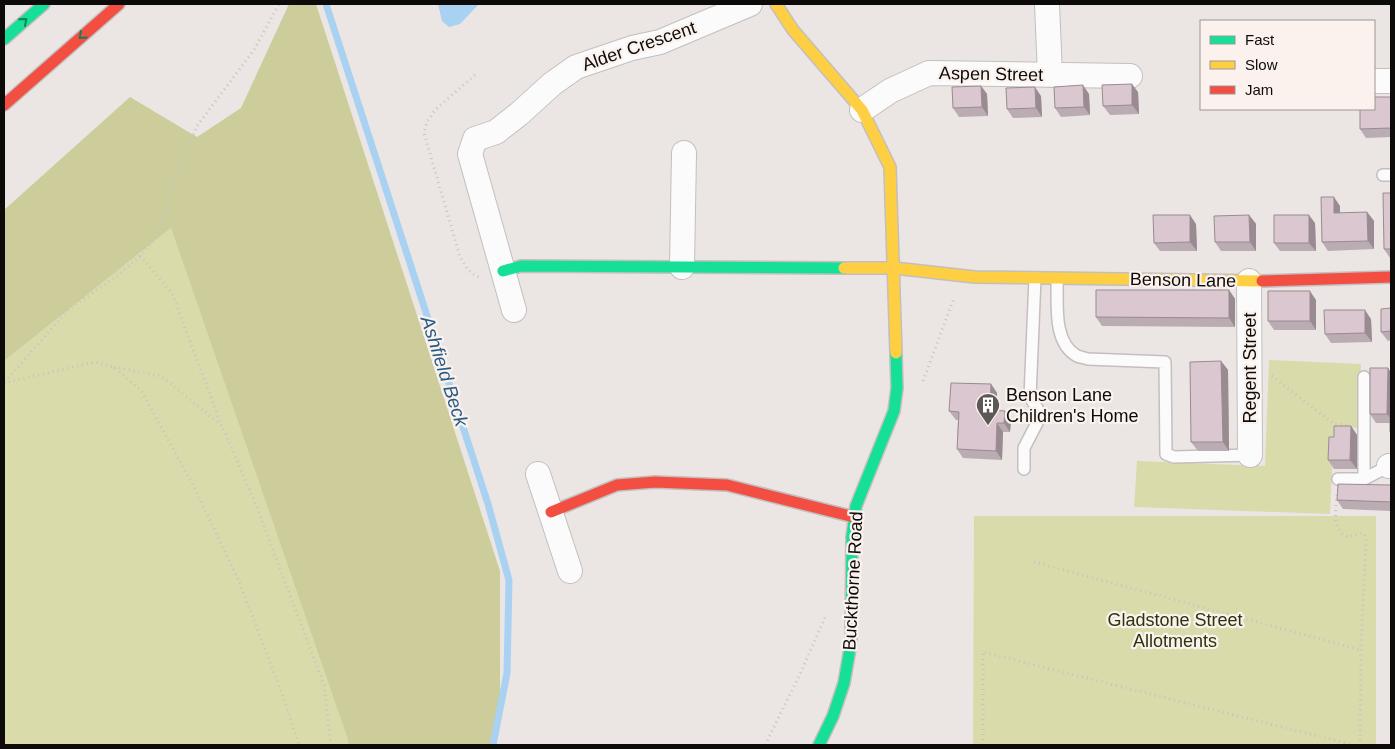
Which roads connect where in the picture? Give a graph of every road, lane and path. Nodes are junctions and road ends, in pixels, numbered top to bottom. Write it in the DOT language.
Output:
graph roads {
  1 [pos="44,4"];
  2 [pos="119,4"];
  3 [pos="278,4"];
  4 [pos="750,4"];
  5 [pos="776,4"];
  6 [pos="1047,4"];
  7 [pos="4,39"];
  8 [pos="475,75"];
  9 [pos="1050,75"];
  10 [pos="1130,76"];
  11 [pos="1375,81"];
  12 [pos="1391,81"];
  13 [pos="4,105"];
  14 [pos="862,110"];
  15 [pos="684,153"];
  16 [pos="140,256"];
  17 [pos="682,267"];
  18 [pos="894,268"];
  19 [pos="504,271"];
  20 [pos="957,275"];
  21 [pos="1391,276"];
  22 [pos="1034,278"];
  23 [pos="1057,279"];
  24 [pos="1249,281"];
  25 [pos="514,310"];
  26 [pos="1250,358"];
  27 [pos="114,367"];
  28 [pos="1364,377"];
  29 [pos="4,383"];
  30 [pos="922,383"];
  31 [pos="1365,425"];
  32 [pos="222,426"];
  33 [pos="1250,456"];
  34 [pos="1390,466"];
  35 [pos="1024,469"];
  36 [pos="538,474"];
  37 [pos="1338,479"];
  38 [pos="1364,479"];
  39 [pos="550,512"];
  40 [pos="854,517"];
  41 [pos="1034,562"];
  42 [pos="570,571"];
  43 [pos="829,608"];
  44 [pos="1361,650"];
  45 [pos="299,745"];
  46 [pos="331,745"];
  47 [pos="765,745"];
  48 [pos="819,745"];
  49 [pos="983,745"];
  50 [pos="1354,745"];
  51 [pos="1360,745"];
  7 -- 1 [label="main road, one-way"];
  2 -- 13 [label="main road, one-way"];
  3 -- 16 [label="path"];
  4 -- 19 [label="street, Alder Crescent"];
  5 -- 14 [label="main road, Buckthorne Road"];
  6 -- 9 [label="street"];
  8 -- 19 [label="path"];
  9 -- 10 [label="street, Aspen Street"];
  9 -- 14 [label="street, Aspen Street"];
  11 -- 12 [label="street"];
  14 -- 18 [label="main road, Buckthorne Road"];
  15 -- 17 [label="street"];
  16 -- 29 [label="path"];
  16 -- 32 [label="path"];
  17 -- 18 [label="main road"];
  17 -- 19 [label="main road"];
  18 -- 20 [label="main road"];
  18 -- 40 [label="main road, Buckthorne Road"];
  19 -- 25 [label="street, Alder Crescent"];
  20 -- 22 [label="main road, Benson Lane"];
  20 -- 30 [label="path"];
  21 -- 24 [label="main road, Benson Lane"];
  22 -- 23 [label="main road, Benson Lane"];
  22 -- 35 [label="lane"];
  23 -- 24 [label="main road, Benson Lane"];
  23 -- 33 [label="lane"];
  24 -- 26 [label="street, Regent Street"];
  26 -- 31 [label="path"];
  26 -- 33 [label="street, Regent Street"];
  27 -- 29 [label="path"];
  27 -- 32 [label="path"];
  27 -- 45 [label="path"];
  28 -- 31 [label="lane"];
  31 -- 38 [label="lane"];
  32 -- 46 [label="path"];
  34 -- 38 [label="lane"];
  36 -- 39 [label="street"];
  37 -- 38 [label="lane"];
  37 -- 44 [label="path"];
  39 -- 40 [label="main road"];
  39 -- 42 [label="street"];
  40 -- 48 [label="main road, Buckthorne Road"];
  41 -- 44 [label="path"];
  43 -- 47 [label="path"];
  44 -- 51 [label="path"];
  49 -- 50 [label="path"];
}
